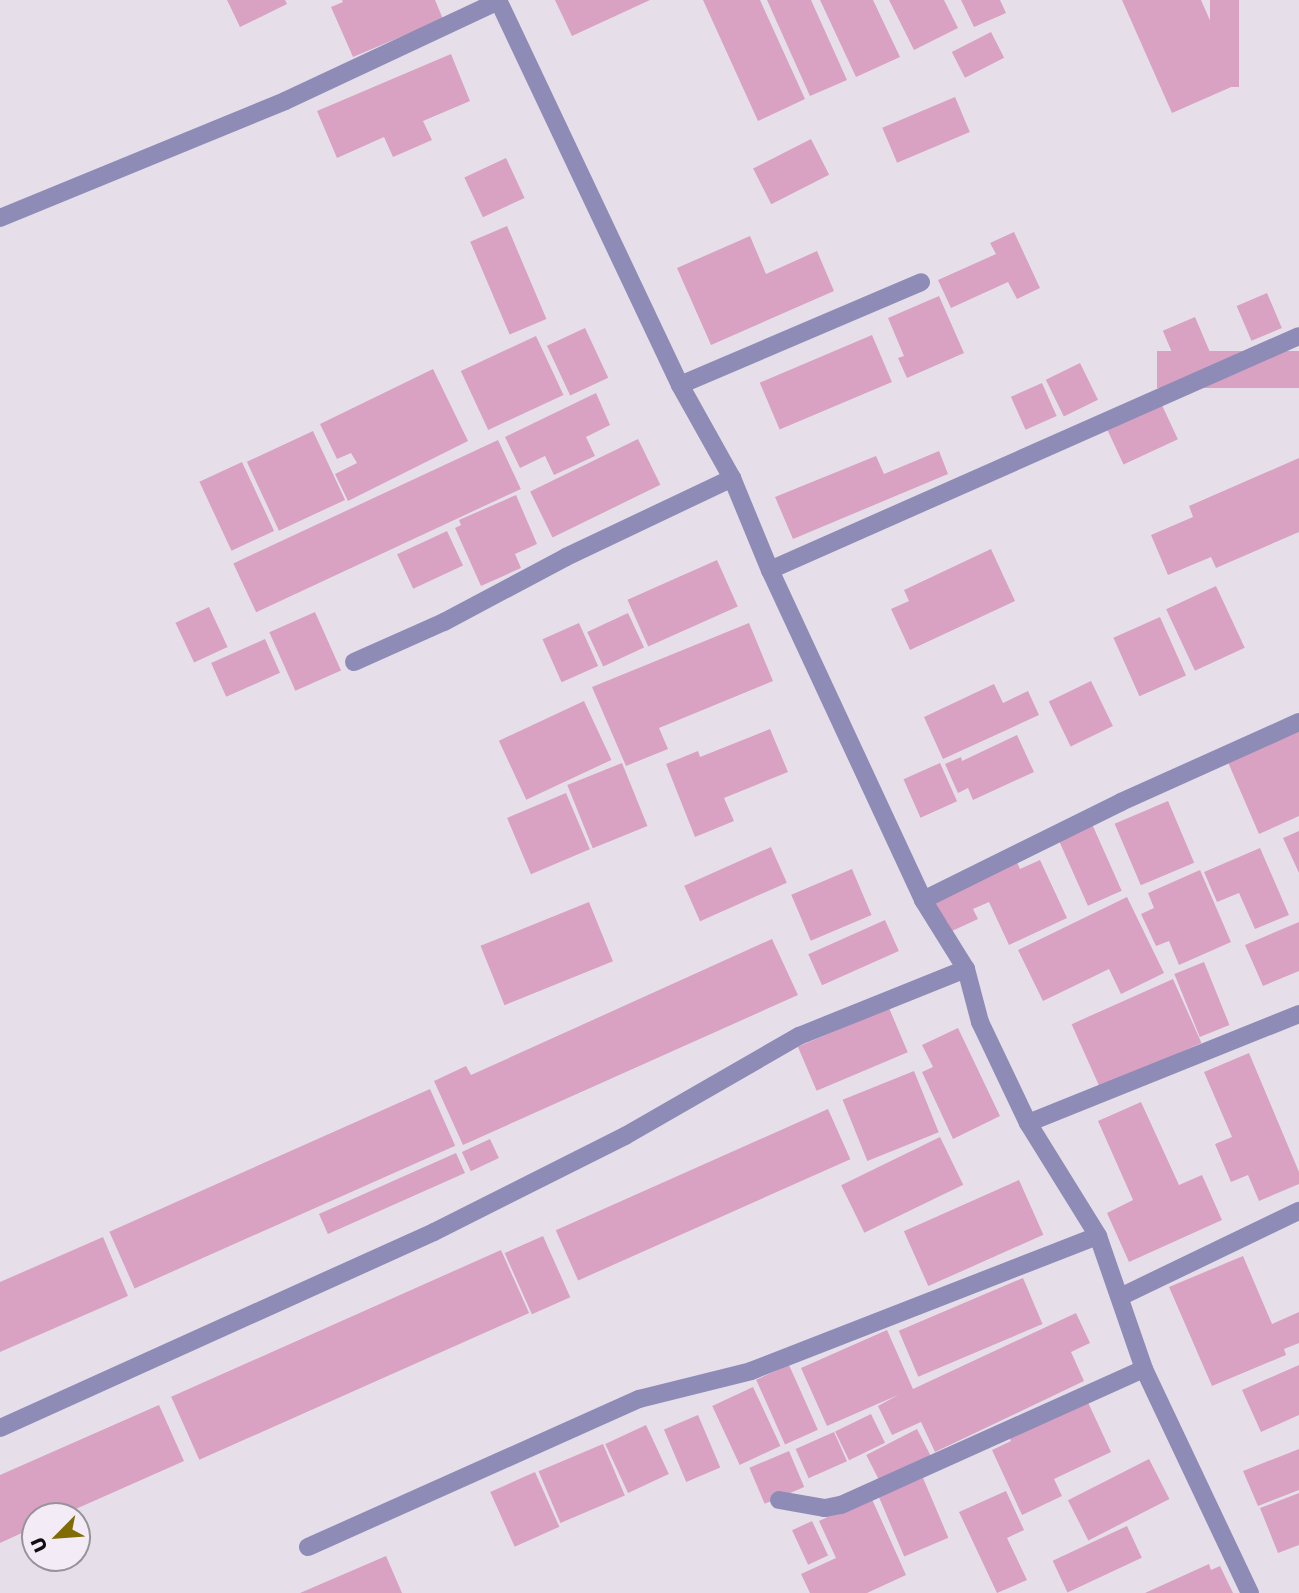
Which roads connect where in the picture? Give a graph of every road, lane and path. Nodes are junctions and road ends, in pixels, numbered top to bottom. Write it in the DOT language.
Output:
graph roads {
  1 [pos="498,1"];
  2 [pos="0,218"];
  3 [pos="920,282"];
  4 [pos="1299,336"];
  5 [pos="680,385"];
  6 [pos="732,478"];
  7 [pos="770,570"];
  8 [pos="354,662"];
  9 [pos="1299,722"];
  10 [pos="923,900"];
  11 [pos="966,969"];
  12 [pos="1299,1014"];
  13 [pos="1028,1123"];
  14 [pos="1299,1211"];
  15 [pos="1098,1236"];
  16 [pos="1120,1297"];
  17 [pos="1144,1369"];
  18 [pos="0,1428"];
  19 [pos="779,1500"];
  20 [pos="307,1547"];
  21 [pos="1250,1593"];
  1 -- 2 [label="street"];
  1 -- 5 [label="street"];
  3 -- 5 [label="street"];
  4 -- 7 [label="street"];
  5 -- 6 [label="street"];
  6 -- 7 [label="street"];
  6 -- 8 [label="street"];
  7 -- 10 [label="street"];
  9 -- 10 [label="street"];
  10 -- 11 [label="street"];
  11 -- 13 [label="street"];
  11 -- 18 [label="street"];
  12 -- 13 [label="street"];
  13 -- 15 [label="street"];
  14 -- 16 [label="street"];
  15 -- 16 [label="street"];
  15 -- 20 [label="street"];
  16 -- 17 [label="street"];
  17 -- 19 [label="street"];
  17 -- 21 [label="street"];
}
